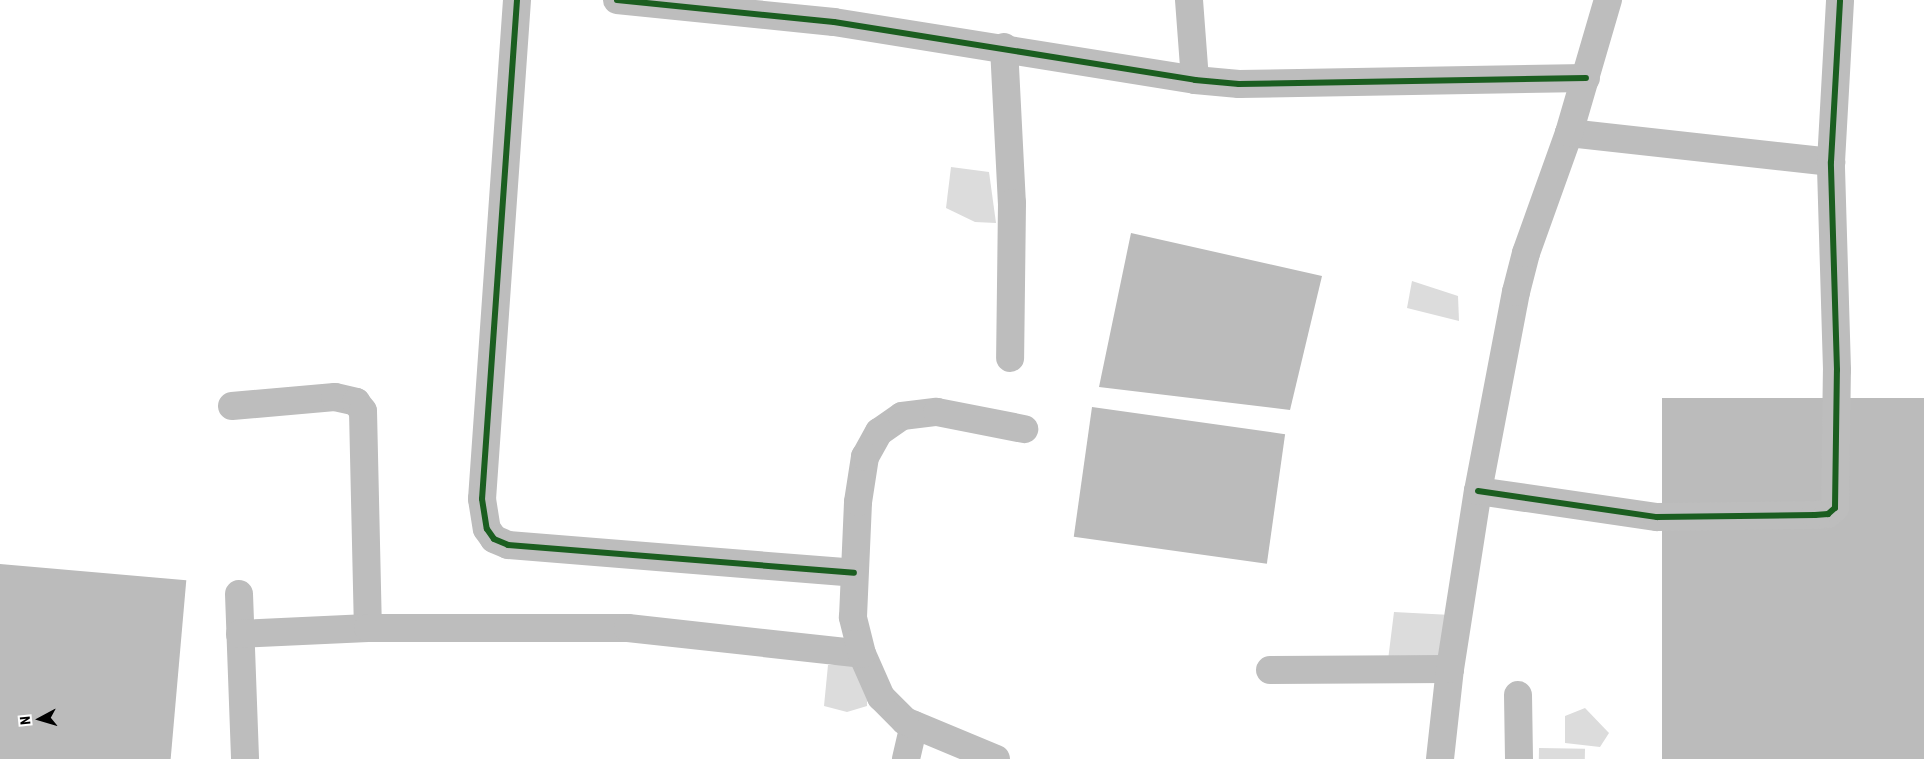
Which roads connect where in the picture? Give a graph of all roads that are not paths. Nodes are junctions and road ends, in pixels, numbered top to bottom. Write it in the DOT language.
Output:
graph roads {
  1 [pos="517,0"];
  2 [pos="616,0"];
  3 [pos="1190,0"];
  4 [pos="1608,0"];
  5 [pos="1840,0"];
  6 [pos="833,11"];
  7 [pos="1004,47"];
  8 [pos="1586,78"];
  9 [pos="1195,80"];
  10 [pos="1569,133"];
  11 [pos="1831,162"];
  12 [pos="1010,358"];
  13 [pos="232,406"];
  14 [pos="1024,429"];
  15 [pos="1478,491"];
  16 [pos="854,573"];
  17 [pos="239,594"];
  18 [pos="368,628"];
  19 [pos="240,634"];
  20 [pos="862,654"];
  21 [pos="1450,669"];
  22 [pos="1270,670"];
  23 [pos="1518,695"];
  24 [pos="914,725"];
  25 [pos="245,759"];
  26 [pos="906,759"];
  27 [pos="996,759"];
  28 [pos="1440,759"];
  29 [pos="1519,759"];
  1 -- 16 [label="street"];
  2 -- 6 [label="street"];
  3 -- 9 [label="street"];
  4 -- 8 [label="street"];
  5 -- 11 [label="street"];
  6 -- 7 [label="street"];
  7 -- 9 [label="street"];
  7 -- 12 [label="street"];
  8 -- 9 [label="street"];
  8 -- 10 [label="street"];
  10 -- 11 [label="street"];
  10 -- 15 [label="street"];
  11 -- 15 [label="street"];
  13 -- 18 [label="street"];
  14 -- 16 [label="street"];
  15 -- 21 [label="street"];
  16 -- 20 [label="street"];
  17 -- 19 [label="street"];
  18 -- 19 [label="street"];
  18 -- 20 [label="street"];
  19 -- 25 [label="street"];
  20 -- 24 [label="street"];
  21 -- 22 [label="street"];
  21 -- 28 [label="street"];
  23 -- 29 [label="street"];
  24 -- 26 [label="street"];
  24 -- 27 [label="street"];
}
